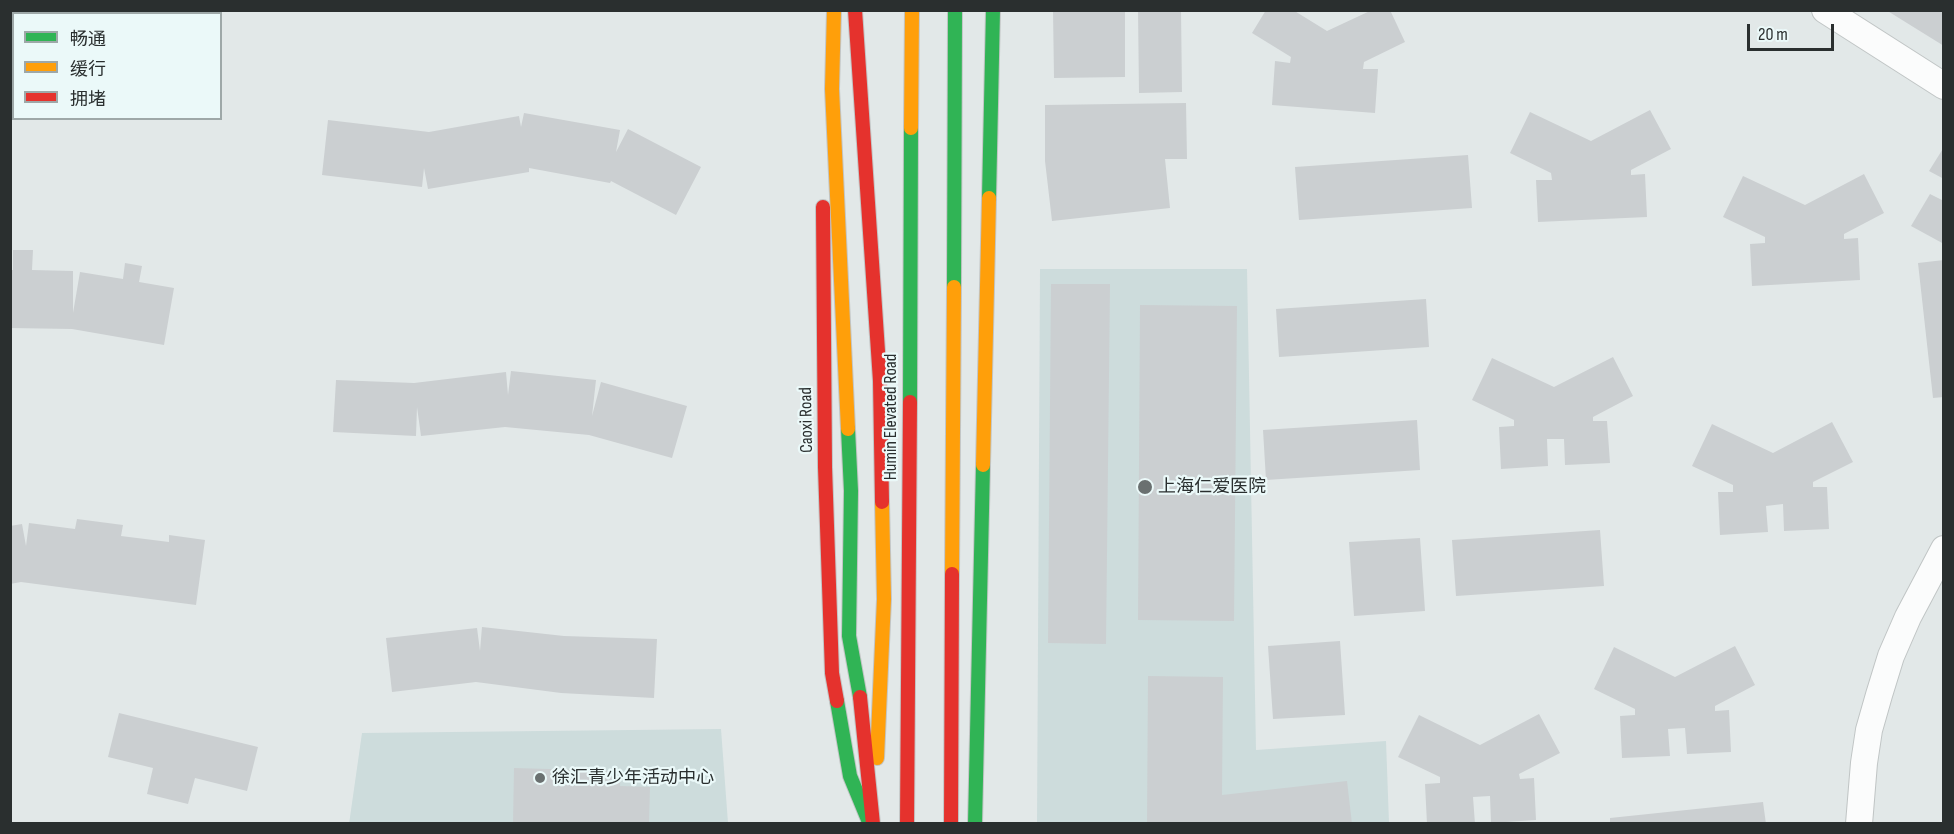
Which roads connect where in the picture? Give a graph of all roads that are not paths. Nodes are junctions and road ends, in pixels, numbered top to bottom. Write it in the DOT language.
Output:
graph roads {
  1 [pos="821,10"];
  2 [pos="834,10"];
  3 [pos="855,10"];
  4 [pos="912,10"];
  5 [pos="956,10"];
  6 [pos="993,10"];
  7 [pos="1825,10"];
  8 [pos="1944,86"];
  9 [pos="1944,549"];
  10 [pos="872,824"];
  11 [pos="907,824"];
  12 [pos="951,824"];
  13 [pos="975,824"];
  14 [pos="1859,824"];
  1 -- 10 [label="main road, Caoxi Road"];
  2 -- 10 [label="main road"];
  3 -- 10 [label="main road"];
  4 -- 11 [label="main road, Humin Elevated Road"];
  5 -- 12 [label="main road"];
  6 -- 13 [label="main road"];
  7 -- 8 [label="street"];
  9 -- 14 [label="street"];
}
